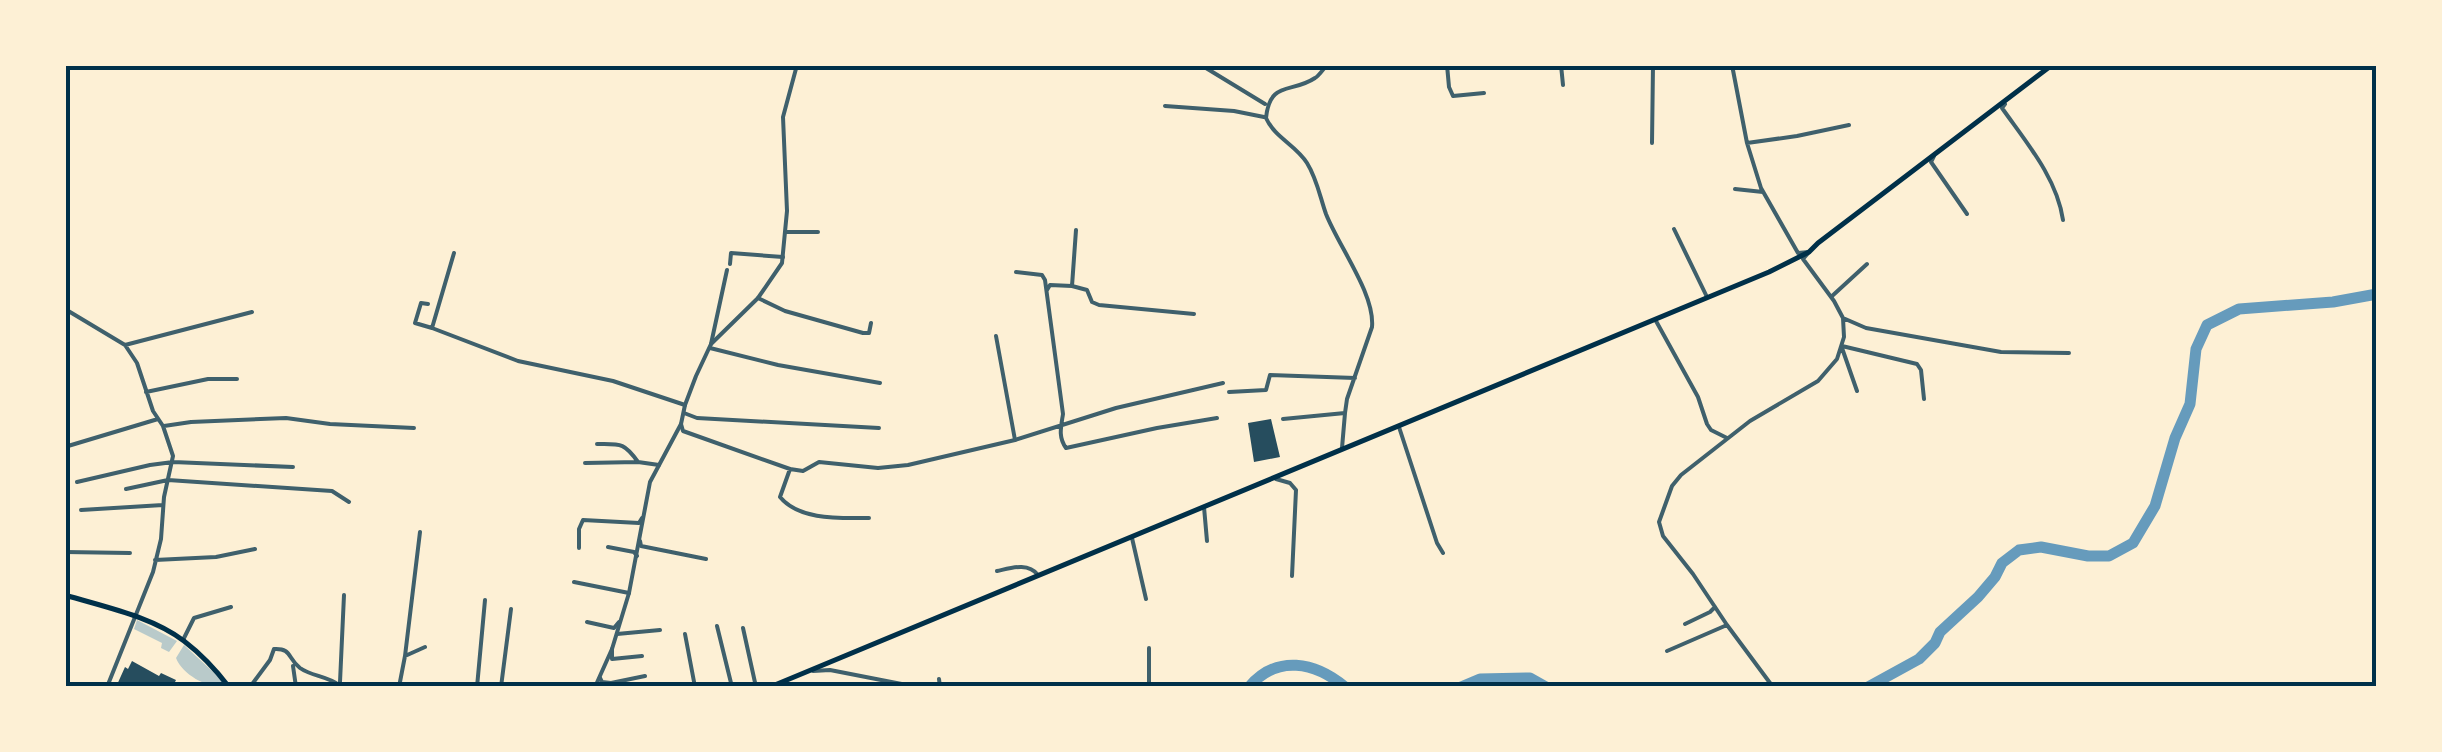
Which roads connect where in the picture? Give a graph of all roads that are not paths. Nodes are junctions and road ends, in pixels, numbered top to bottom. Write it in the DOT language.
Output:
graph roads {
  1 [pos="798,65"];
  2 [pos="1201,65"];
  3 [pos="1327,65"];
  4 [pos="1447,65"];
  5 [pos="1562,65"];
  6 [pos="1653,65"];
  7 [pos="1732,65"];
  8 [pos="2052,65"];
  9 [pos="1563,85"];
  10 [pos="1484,93"];
  11 [pos="2008,100"];
  12 [pos="1268,105"];
  13 [pos="1164,106"];
  14 [pos="1266,118"];
  15 [pos="1850,125"];
  16 [pos="1652,143"];
  17 [pos="1747,143"];
  18 [pos="1937,152"];
  19 [pos="1734,189"];
  20 [pos="1763,192"];
  21 [pos="1967,214"];
  22 [pos="2063,220"];
  23 [pos="1674,229"];
  24 [pos="1076,230"];
  25 [pos="786,232"];
  26 [pos="818,232"];
  27 [pos="1809,252"];
  28 [pos="454,254"];
  29 [pos="783,257"];
  30 [pos="1867,264"];
  31 [pos="1016,272"];
  32 [pos="1072,286"];
  33 [pos="1046,290"];
  34 [pos="1707,297"];
  35 [pos="1830,297"];
  36 [pos="758,298"];
  37 [pos="428,304"];
  38 [pos="65,308"];
  39 [pos="252,312"];
  40 [pos="1194,314"];
  41 [pos="1656,318"];
  42 [pos="1843,318"];
  43 [pos="872,323"];
  44 [pos="432,328"];
  45 [pos="996,336"];
  46 [pos="125,345"];
  47 [pos="711,346"];
  48 [pos="1842,346"];
  49 [pos="2069,352"];
  50 [pos="1355,378"];
  51 [pos="237,379"];
  52 [pos="880,383"];
  53 [pos="1223,383"];
  54 [pos="1857,391"];
  55 [pos="146,392"];
  56 [pos="1230,392"];
  57 [pos="1924,399"];
  58 [pos="685,406"];
  59 [pos="684,413"];
  60 [pos="1345,413"];
  61 [pos="1217,418"];
  62 [pos="1282,418"];
  63 [pos="158,419"];
  64 [pos="682,424"];
  65 [pos="162,426"];
  66 [pos="1060,427"];
  67 [pos="1399,427"];
  68 [pos="414,428"];
  69 [pos="879,428"];
  70 [pos="1727,438"];
  71 [pos="1015,440"];
  72 [pos="597,444"];
  73 [pos="68,446"];
  74 [pos="1343,450"];
  75 [pos="173,462"];
  76 [pos="585,462"];
  77 [pos="638,462"];
  78 [pos="659,465"];
  79 [pos="293,467"];
  80 [pos="790,469"];
  81 [pos="1274,479"];
  82 [pos="168,480"];
  83 [pos="77,482"];
  84 [pos="126,489"];
  85 [pos="348,502"];
  86 [pos="163,505"];
  87 [pos="1204,507"];
  88 [pos="81,510"];
  89 [pos="642,518"];
  90 [pos="869,518"];
  91 [pos="420,532"];
  92 [pos="639,532"];
  93 [pos="1132,538"];
  94 [pos="1207,541"];
  95 [pos="608,547"];
  96 [pos="579,548"];
  97 [pos="255,549"];
  98 [pos="67,552"];
  99 [pos="130,553"];
  100 [pos="1443,553"];
  101 [pos="637,556"];
  102 [pos="706,559"];
  103 [pos="155,560"];
  104 [pos="65,568"];
  105 [pos="996,571"];
  106 [pos="1292,576"];
  107 [pos="1040,577"];
  108 [pos="574,582"];
  109 [pos="630,593"];
  110 [pos="65,595"];
  111 [pos="344,595"];
  112 [pos="1146,599"];
  113 [pos="485,600"];
  114 [pos="231,607"];
  115 [pos="1716,607"];
  116 [pos="510,609"];
  117 [pos="135,617"];
  118 [pos="622,618"];
  119 [pos="586,622"];
  120 [pos="1685,624"];
  121 [pos="1727,625"];
  122 [pos="717,626"];
  123 [pos="743,628"];
  124 [pos="660,630"];
  125 [pos="617,634"];
  126 [pos="685,634"];
  127 [pos="183,640"];
  128 [pos="425,647"];
  129 [pos="1150,648"];
  130 [pos="612,649"];
  131 [pos="1667,651"];
  132 [pos="405,656"];
  133 [pos="642,656"];
  134 [pos="292,662"];
  135 [pos="812,671"];
  136 [pos="645,676"];
  137 [pos="600,678"];
  138 [pos="939,679"];
  139 [pos="788,684"];
  140 [pos="339,686"];
  141 [pos="108,687"];
  142 [pos="229,687"];
  143 [pos="250,687"];
  144 [pos="296,687"];
  145 [pos="399,687"];
  146 [pos="476,687"];
  147 [pos="501,687"];
  148 [pos="596,687"];
  149 [pos="695,687"];
  150 [pos="732,687"];
  151 [pos="756,687"];
  152 [pos="770,687"];
  153 [pos="917,687"];
  154 [pos="940,687"];
  155 [pos="1149,687"];
  156 [pos="1773,687"];
  1 -- 25 [label="street"];
  2 -- 12 [label="street"];
  3 -- 12 [label="street"];
  4 -- 10 [label="street"];
  5 -- 9 [label="street"];
  6 -- 16 [label="street"];
  7 -- 17 [label="street"];
  8 -- 11 [label="main road"];
  11 -- 18 [label="main road"];
  11 -- 22 [label="street"];
  12 -- 14 [label="street"];
  13 -- 14 [label="street"];
  14 -- 50 [label="street"];
  15 -- 17 [label="street"];
  17 -- 20 [label="street"];
  18 -- 21 [label="street"];
  18 -- 27 [label="main road"];
  19 -- 20 [label="street"];
  20 -- 27 [label="street"];
  23 -- 34 [label="street"];
  24 -- 32 [label="street"];
  25 -- 26 [label="street"];
  25 -- 29 [label="street"];
  27 -- 34 [label="main road"];
  27 -- 35 [label="street"];
  28 -- 44 [label="street"];
  29 -- 36 [label="street"];
  29 -- 47 [label="street"];
  30 -- 35 [label="street"];
  31 -- 33 [label="street"];
  32 -- 33 [label="street"];
  32 -- 40 [label="street"];
  33 -- 66 [label="street"];
  34 -- 41 [label="main road"];
  35 -- 42 [label="street"];
  36 -- 43 [label="street"];
  36 -- 47 [label="street"];
  37 -- 44 [label="street"];
  38 -- 46 [label="street"];
  39 -- 46 [label="street"];
  41 -- 67 [label="main road"];
  41 -- 70 [label="street"];
  42 -- 48 [label="street"];
  42 -- 49 [label="street"];
  44 -- 58 [label="street"];
  45 -- 71 [label="street"];
  46 -- 55 [label="street"];
  47 -- 52 [label="street"];
  47 -- 58 [label="street"];
  48 -- 54 [label="street"];
  48 -- 57 [label="street"];
  48 -- 70 [label="street"];
  50 -- 56 [label="street"];
  50 -- 60 [label="street"];
  51 -- 55 [label="street"];
  53 -- 66 [label="street"];
  55 -- 63 [label="street"];
  58 -- 59 [label="street"];
  59 -- 64 [label="street"];
  59 -- 69 [label="street"];
  60 -- 62 [label="street"];
  60 -- 74 [label="street"];
  61 -- 66 [label="street"];
  63 -- 65 [label="street"];
  63 -- 73 [label="street"];
  64 -- 78 [label="street"];
  64 -- 80 [label="street"];
  65 -- 68 [label="street"];
  65 -- 75 [label="street"];
  66 -- 71 [label="street"];
  67 -- 74 [label="main road"];
  67 -- 100 [label="street"];
  70 -- 115 [label="street"];
  71 -- 80 [label="street"];
  72 -- 77 [label="street"];
  74 -- 81 [label="main road"];
  75 -- 79 [label="street"];
  75 -- 82 [label="street"];
  75 -- 83 [label="street"];
  76 -- 77 [label="street"];
  77 -- 78 [label="street"];
  78 -- 89 [label="street"];
  80 -- 90 [label="street"];
  81 -- 87 [label="main road"];
  81 -- 106 [label="street"];
  82 -- 84 [label="street"];
  82 -- 85 [label="street"];
  82 -- 86 [label="street"];
  86 -- 88 [label="street"];
  86 -- 103 [label="street"];
  87 -- 93 [label="main road"];
  87 -- 94 [label="street"];
  89 -- 92 [label="street"];
  89 -- 96 [label="street"];
  91 -- 132 [label="street"];
  92 -- 101 [label="street"];
  92 -- 102 [label="street"];
  93 -- 107 [label="main road"];
  93 -- 112 [label="street"];
  95 -- 101 [label="street"];
  97 -- 103 [label="street"];
  98 -- 99 [label="street"];
  98 -- 104 [label="street"];
  101 -- 109 [label="street"];
  103 -- 117 [label="street"];
  105 -- 107 [label="street"];
  107 -- 135 [label="main road"];
  108 -- 109 [label="street"];
  109 -- 118 [label="street"];
  110 -- 117 [label="main road"];
  111 -- 140 [label="street"];
  113 -- 146 [label="street"];
  114 -- 127 [label="street"];
  115 -- 120 [label="street"];
  115 -- 121 [label="street"];
  116 -- 147 [label="street"];
  117 -- 127 [label="main road"];
  117 -- 141 [label="street"];
  118 -- 119 [label="street"];
  118 -- 125 [label="street"];
  121 -- 131 [label="street"];
  121 -- 156 [label="street"];
  122 -- 150 [label="street"];
  123 -- 151 [label="street"];
  124 -- 125 [label="street"];
  125 -- 130 [label="street"];
  126 -- 149 [label="street"];
  127 -- 142 [label="main road"];
  128 -- 132 [label="street"];
  129 -- 155 [label="street"];
  130 -- 133 [label="street"];
  130 -- 137 [label="street"];
  132 -- 145 [label="street"];
  134 -- 140 [label="street"];
  134 -- 143 [label="street"];
  134 -- 144 [label="street"];
  135 -- 139 [label="main road"];
  135 -- 153 [label="street"];
  136 -- 137 [label="street"];
  137 -- 148 [label="street"];
  138 -- 154 [label="street"];
  139 -- 152 [label="main road"];
}
